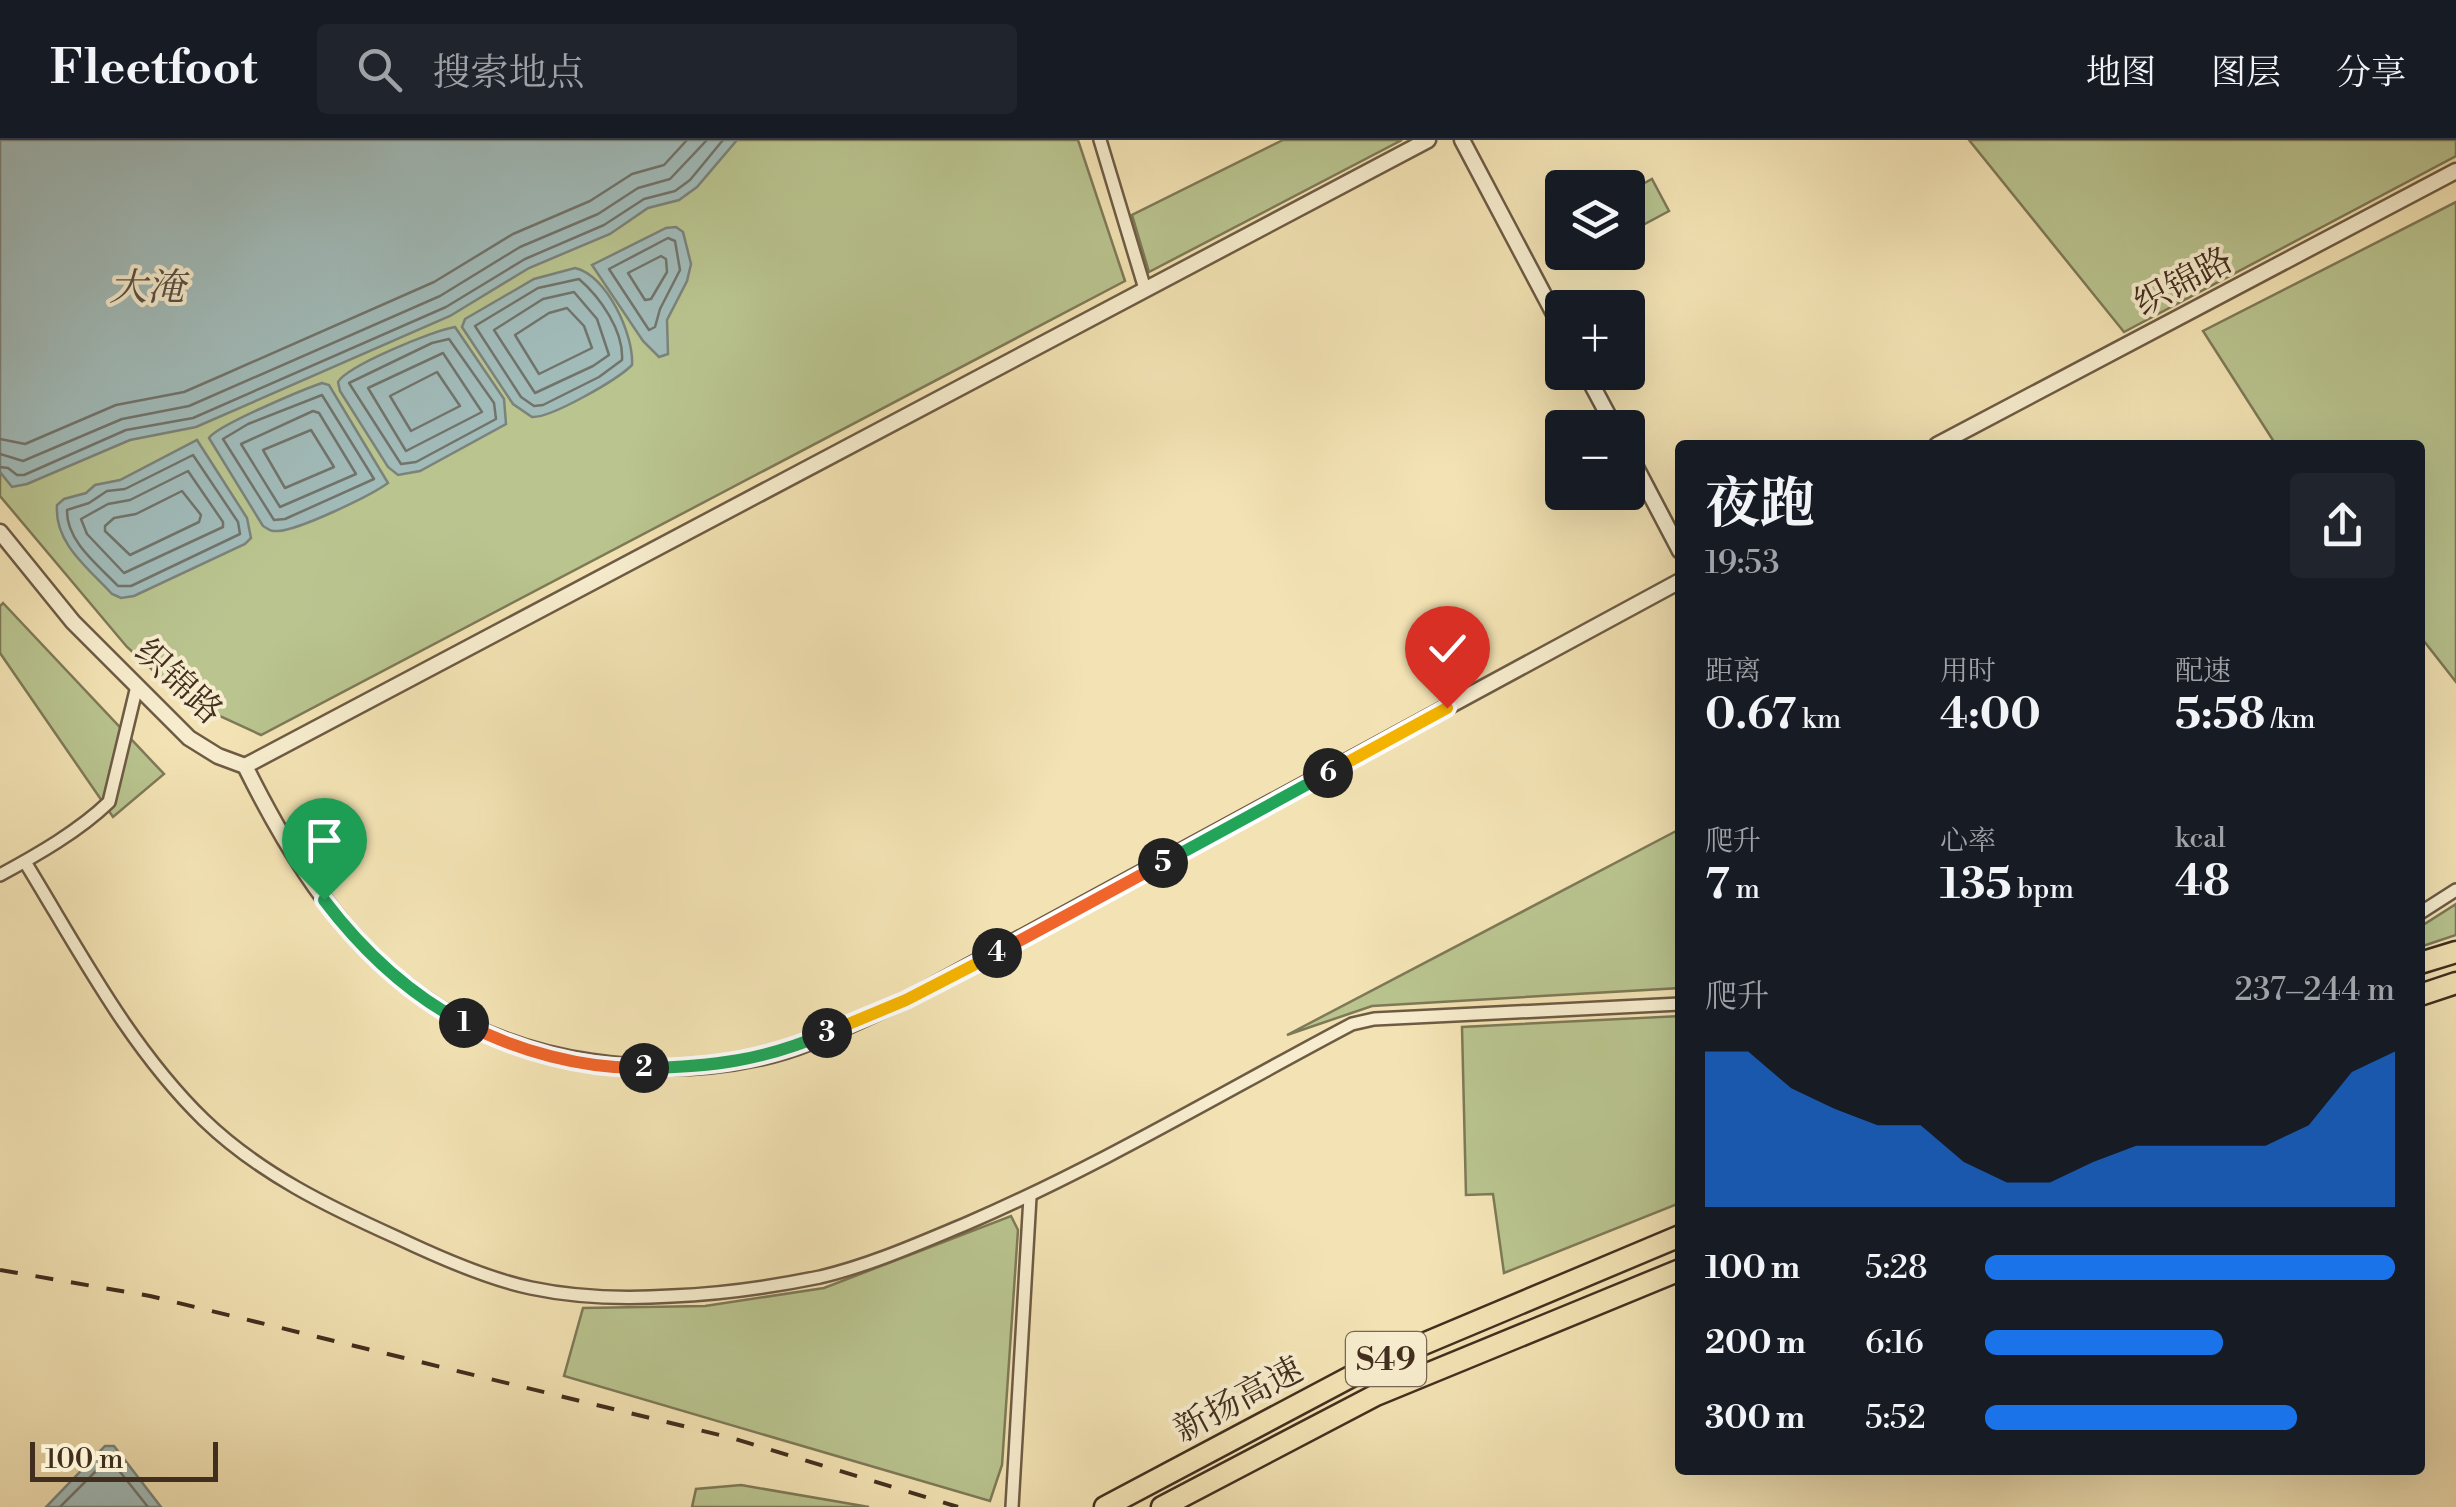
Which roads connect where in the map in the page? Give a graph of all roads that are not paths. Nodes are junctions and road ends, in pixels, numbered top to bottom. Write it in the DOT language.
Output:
graph roads {
  1 [pos="1100,140"];
  2 [pos="1428,140"];
  3 [pos="1462,140"];
  4 [pos="2456,170"];
  5 [pos="1145,289"];
  6 [pos="1545,297"];
  7 [pos="1947,440"];
  8 [pos="1645,484"];
  9 [pos="0,532"];
  10 [pos="1675,541"];
  11 [pos="1675,585"];
  12 [pos="137,686"];
  13 [pos="245,766"];
  14 [pos="25,862"];
  15 [pos="0,875"];
  16 [pos="2456,890"];
  17 [pos="2425,909"];
  18 [pos="2456,952"];
  19 [pos="2425,961"];
  20 [pos="2456,983"];
  21 [pos="2425,993"];
  22 [pos="1675,1004"];
  23 [pos="1030,1196"];
  24 [pos="1675,1238"];
  25 [pos="1675,1272"];
  26 [pos="1012,1507"];
  27 [pos="1105,1507"];
  28 [pos="1162,1507"];
  1 -- 5 [label="street"];
  2 -- 5 [label="street"];
  3 -- 6 [label="street"];
  4 -- 7 [label="street, 织锦路"];
  5 -- 13 [label="street"];
  8 -- 10 [label="street"];
  9 -- 12 [label="street, 织锦路"];
  11 -- 13 [label="street"];
  12 -- 13 [label="street, 织锦路"];
  12 -- 14 [label="street"];
  14 -- 15 [label="street"];
  14 -- 23 [label="street"];
  16 -- 17 [label="street"];
  18 -- 19 [label="highway"];
  20 -- 21 [label="highway"];
  22 -- 23 [label="street"];
  23 -- 26 [label="street"];
  24 -- 27 [label="highway, 新扬高速 / S49"];
  25 -- 28 [label="highway, 新扬高速 / S49"];
}
